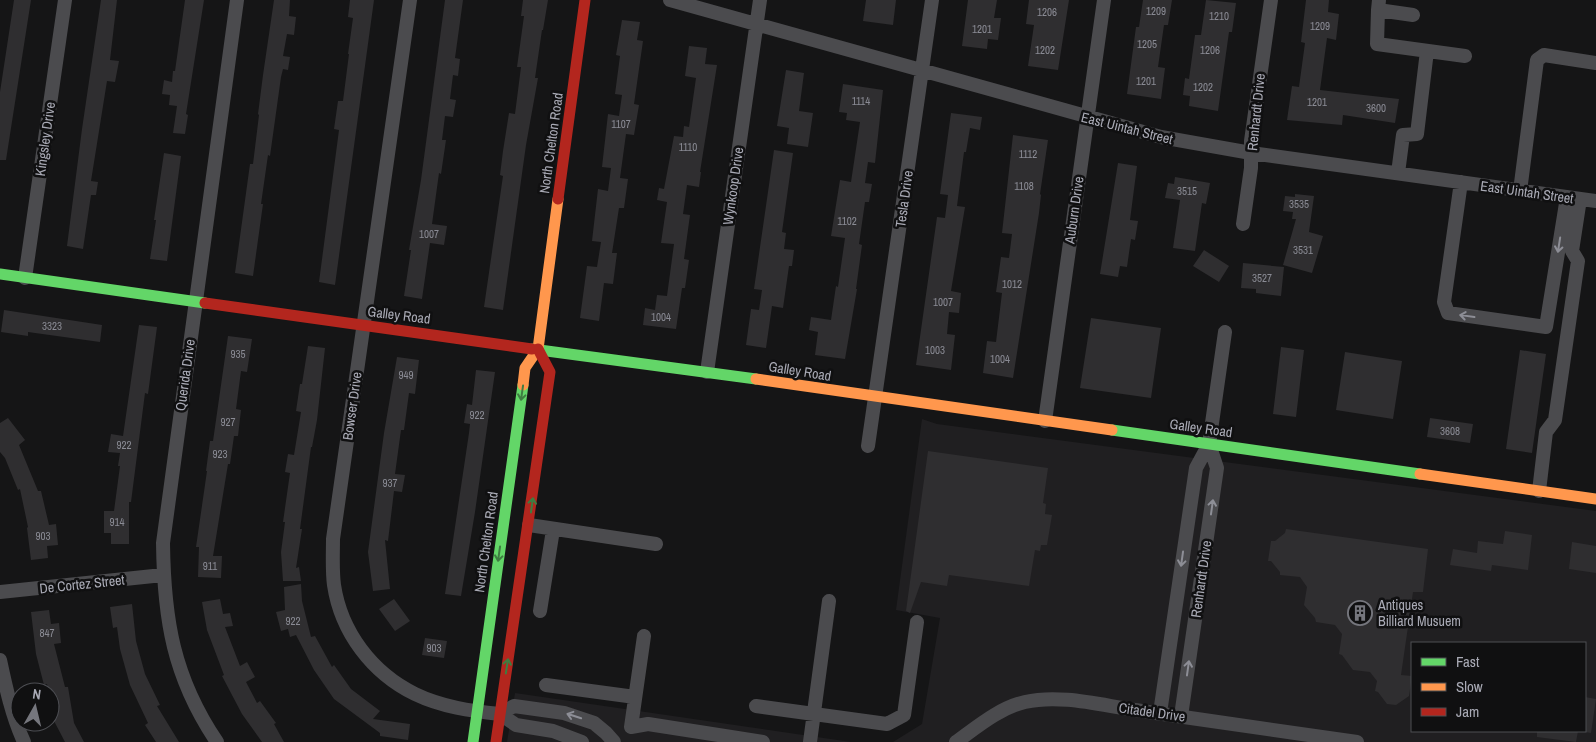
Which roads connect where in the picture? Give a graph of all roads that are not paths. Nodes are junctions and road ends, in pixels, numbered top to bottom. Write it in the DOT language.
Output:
graph roads {
  1 [pos="65,0"];
  2 [pos="237,0"];
  3 [pos="410,0"];
  4 [pos="585,0"];
  5 [pos="670,0"];
  6 [pos="760,0"];
  7 [pos="932,0"];
  8 [pos="1104,0"];
  9 [pos="1271,0"];
  10 [pos="1378,5"];
  11 [pos="1412,15"];
  12 [pos="756,24"];
  13 [pos="1427,51"];
  14 [pos="1465,56"];
  15 [pos="1596,63"];
  16 [pos="922,72"];
  17 [pos="1087,118"];
  18 [pos="1251,153"];
  19 [pos="1398,173"];
  20 [pos="1461,182"];
  21 [pos="1520,191"];
  22 [pos="1574,198"];
  23 [pos="1596,201"];
  24 [pos="1244,224"];
  25 [pos="0,274"];
  26 [pos="25,278"];
  27 [pos="195,302"];
  28 [pos="363,326"];
  29 [pos="1225,332"];
  30 [pos="538,349"];
  31 [pos="707,372"];
  32 [pos="876,397"];
  33 [pos="1045,421"];
  34 [pos="1208,444"];
  35 [pos="868,446"];
  36 [pos="1539,491"];
  37 [pos="1596,499"];
  38 [pos="529,525"];
  39 [pos="553,530"];
  40 [pos="656,544"];
  41 [pos="163,575"];
  42 [pos="0,592"];
  43 [pos="829,601"];
  44 [pos="540,611"];
  45 [pos="917,622"];
  46 [pos="644,636"];
  47 [pos="0,660"];
  48 [pos="546,685"];
  49 [pos="635,697"];
  50 [pos="756,706"];
  51 [pos="477,712"];
  52 [pos="1160,713"];
  53 [pos="500,714"];
  54 [pos="814,714"];
  55 [pos="1181,716"];
  56 [pos="631,727"];
  57 [pos="24,742"];
  58 [pos="217,742"];
  59 [pos="473,742"];
  60 [pos="496,742"];
  61 [pos="582,742"];
  62 [pos="616,742"];
  63 [pos="763,742"];
  64 [pos="810,742"];
  65 [pos="956,742"];
  66 [pos="1357,742"];
  1 -- 26 [label="street, Kingsley Drive"];
  2 -- 27 [label="street, Querida Drive"];
  3 -- 28 [label="street, Bowser Drive"];
  4 -- 30 [label="main road, North Chelton Road"];
  5 -- 12 [label="street, East Uintah Street"];
  6 -- 12 [label="street, Wynkoop Drive"];
  7 -- 16 [label="street, Tesla Drive"];
  8 -- 17 [label="street, Auburn Drive"];
  9 -- 18 [label="street, Renhardt Drive"];
  10 -- 11 [label="street"];
  10 -- 13 [label="street"];
  12 -- 16 [label="street, East Uintah Street"];
  12 -- 31 [label="street, Wynkoop Drive"];
  13 -- 14 [label="street"];
  13 -- 19 [label="street"];
  15 -- 21 [label="street"];
  16 -- 17 [label="street, East Uintah Street"];
  16 -- 32 [label="street, Tesla Drive"];
  17 -- 18 [label="street, East Uintah Street"];
  17 -- 33 [label="street, Auburn Drive"];
  18 -- 19 [label="street, East Uintah Street"];
  18 -- 24 [label="street, Renhardt Drive"];
  19 -- 20 [label="street, East Uintah Street"];
  20 -- 21 [label="street, East Uintah Street"];
  22 -- 20 [label="street, one-way"];
  21 -- 22 [label="street, East Uintah Street"];
  22 -- 23 [label="street, East Uintah Street"];
  22 -- 36 [label="street"];
  25 -- 26 [label="main road, Galley Road"];
  26 -- 27 [label="main road, Galley Road"];
  27 -- 28 [label="main road, Galley Road"];
  27 -- 41 [label="street, Querida Drive"];
  28 -- 30 [label="main road, Galley Road"];
  28 -- 51 [label="street, Bowser Drive"];
  29 -- 34 [label="street, Renhardt Drive"];
  30 -- 31 [label="main road, Galley Road"];
  38 -- 30 [label="main road, one-way"];
  30 -- 51 [label="main road, North Chelton Road, one-way"];
  31 -- 32 [label="main road, Galley Road"];
  32 -- 33 [label="main road, Galley Road"];
  32 -- 35 [label="street, Tesla Drive"];
  33 -- 34 [label="main road, Galley Road"];
  34 -- 36 [label="main road, Galley Road"];
  34 -- 52 [label="street, Renhardt Drive, one-way"];
  55 -- 34 [label="street, Renhardt Drive, one-way"];
  36 -- 37 [label="main road, Galley Road"];
  38 -- 39 [label="street"];
  53 -- 38 [label="main road, one-way"];
  39 -- 40 [label="street"];
  39 -- 44 [label="street"];
  41 -- 42 [label="street, De Cortez Street"];
  41 -- 58 [label="street, Querida Drive"];
  43 -- 54 [label="street"];
  45 -- 54 [label="street"];
  46 -- 49 [label="street"];
  47 -- 57 [label="street"];
  48 -- 49 [label="street"];
  49 -- 56 [label="street"];
  50 -- 54 [label="street"];
  51 -- 53 [label="street, Bowser Drive"];
  51 -- 59 [label="main road, North Chelton Road"];
  52 -- 55 [label="street, Citadel Drive"];
  52 -- 65 [label="street, Citadel Drive"];
  53 -- 60 [label="main road"];
  53 -- 61 [label="street"];
  62 -- 53 [label="street, one-way"];
  54 -- 64 [label="street"];
  55 -- 66 [label="street, Citadel Drive"];
  56 -- 62 [label="street"];
  56 -- 63 [label="street"];
}
